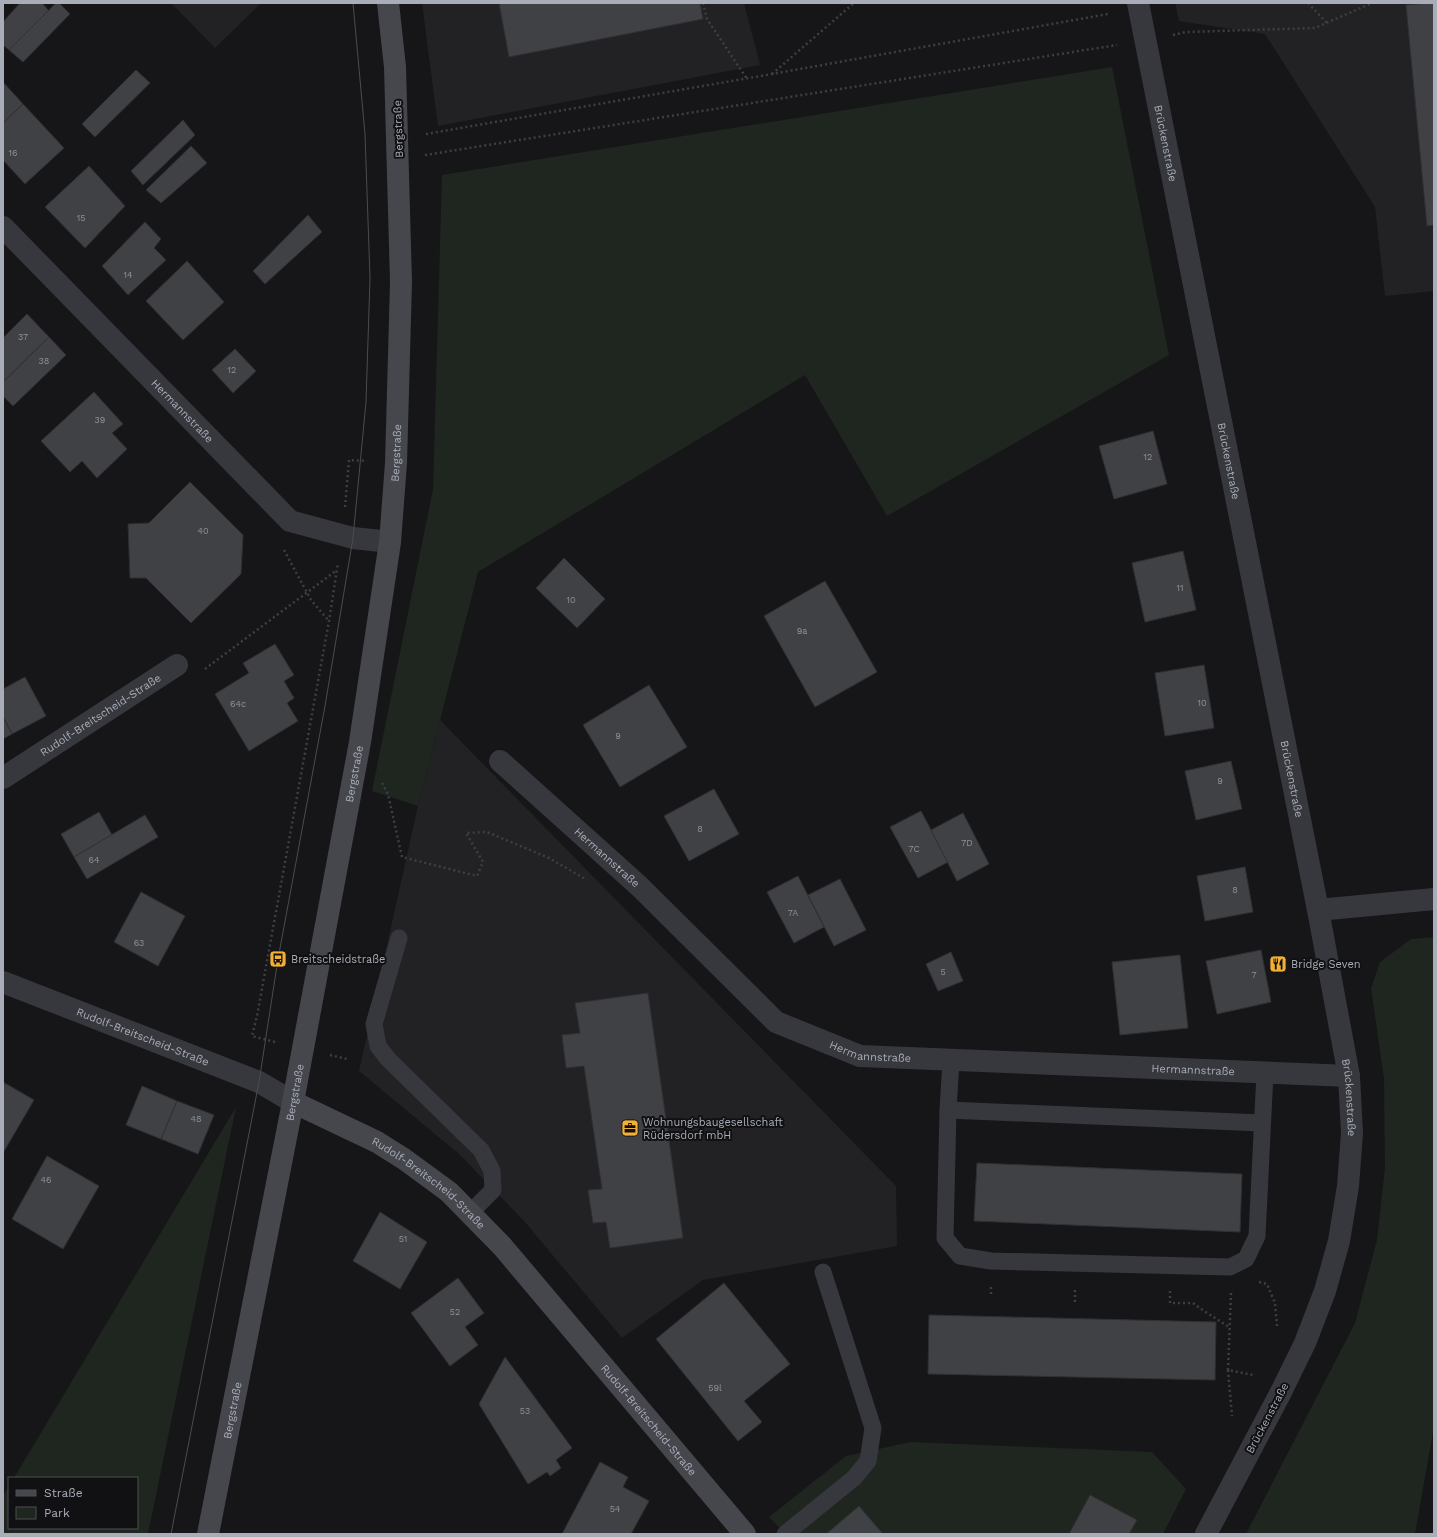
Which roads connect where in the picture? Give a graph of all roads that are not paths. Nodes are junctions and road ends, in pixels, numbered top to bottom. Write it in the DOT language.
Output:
graph roads {
  1 [pos="388,3"];
  2 [pos="1138,3"];
  3 [pos="3,227"];
  4 [pos="390,542"];
  5 [pos="177,665"];
  6 [pos="500,760"];
  7 [pos="3,778"];
  8 [pos="1434,899"];
  9 [pos="1318,910"];
  10 [pos="399,938"];
  11 [pos="3,982"];
  12 [pos="952,1061"];
  13 [pos="1265,1073"];
  14 [pos="1349,1076"];
  15 [pos="293,1102"];
  16 [pos="948,1110"];
  17 [pos="1262,1123"];
  18 [pos="470,1213"];
  19 [pos="823,1272"];
  20 [pos="208,1534"];
  21 [pos="745,1534"];
  22 [pos="785,1534"];
  23 [pos="1206,1534"];
  1 -- 4 [label="street, Bergstraße"];
  2 -- 9 [label="street, Brückenstraße"];
  3 -- 4 [label="street, Hermannstraße"];
  4 -- 15 [label="street, Bergstraße"];
  5 -- 7 [label="street, Rudolf-Breitscheid-Straße"];
  6 -- 12 [label="street, Hermannstraße"];
  8 -- 9 [label="street"];
  9 -- 14 [label="street, Brückenstraße"];
  10 -- 18 [label="lane"];
  11 -- 15 [label="street, Rudolf-Breitscheid-Straße"];
  12 -- 13 [label="street, Hermannstraße"];
  12 -- 16 [label="lane"];
  13 -- 14 [label="street, Hermannstraße"];
  13 -- 17 [label="lane"];
  14 -- 23 [label="street, Brückenstraße"];
  15 -- 18 [label="street, Rudolf-Breitscheid-Straße"];
  15 -- 20 [label="street, Bergstraße"];
  16 -- 17 [label="lane"];
  16 -- 17 [label="lane"];
  18 -- 21 [label="street, Rudolf-Breitscheid-Straße"];
  19 -- 22 [label="lane"];
}
